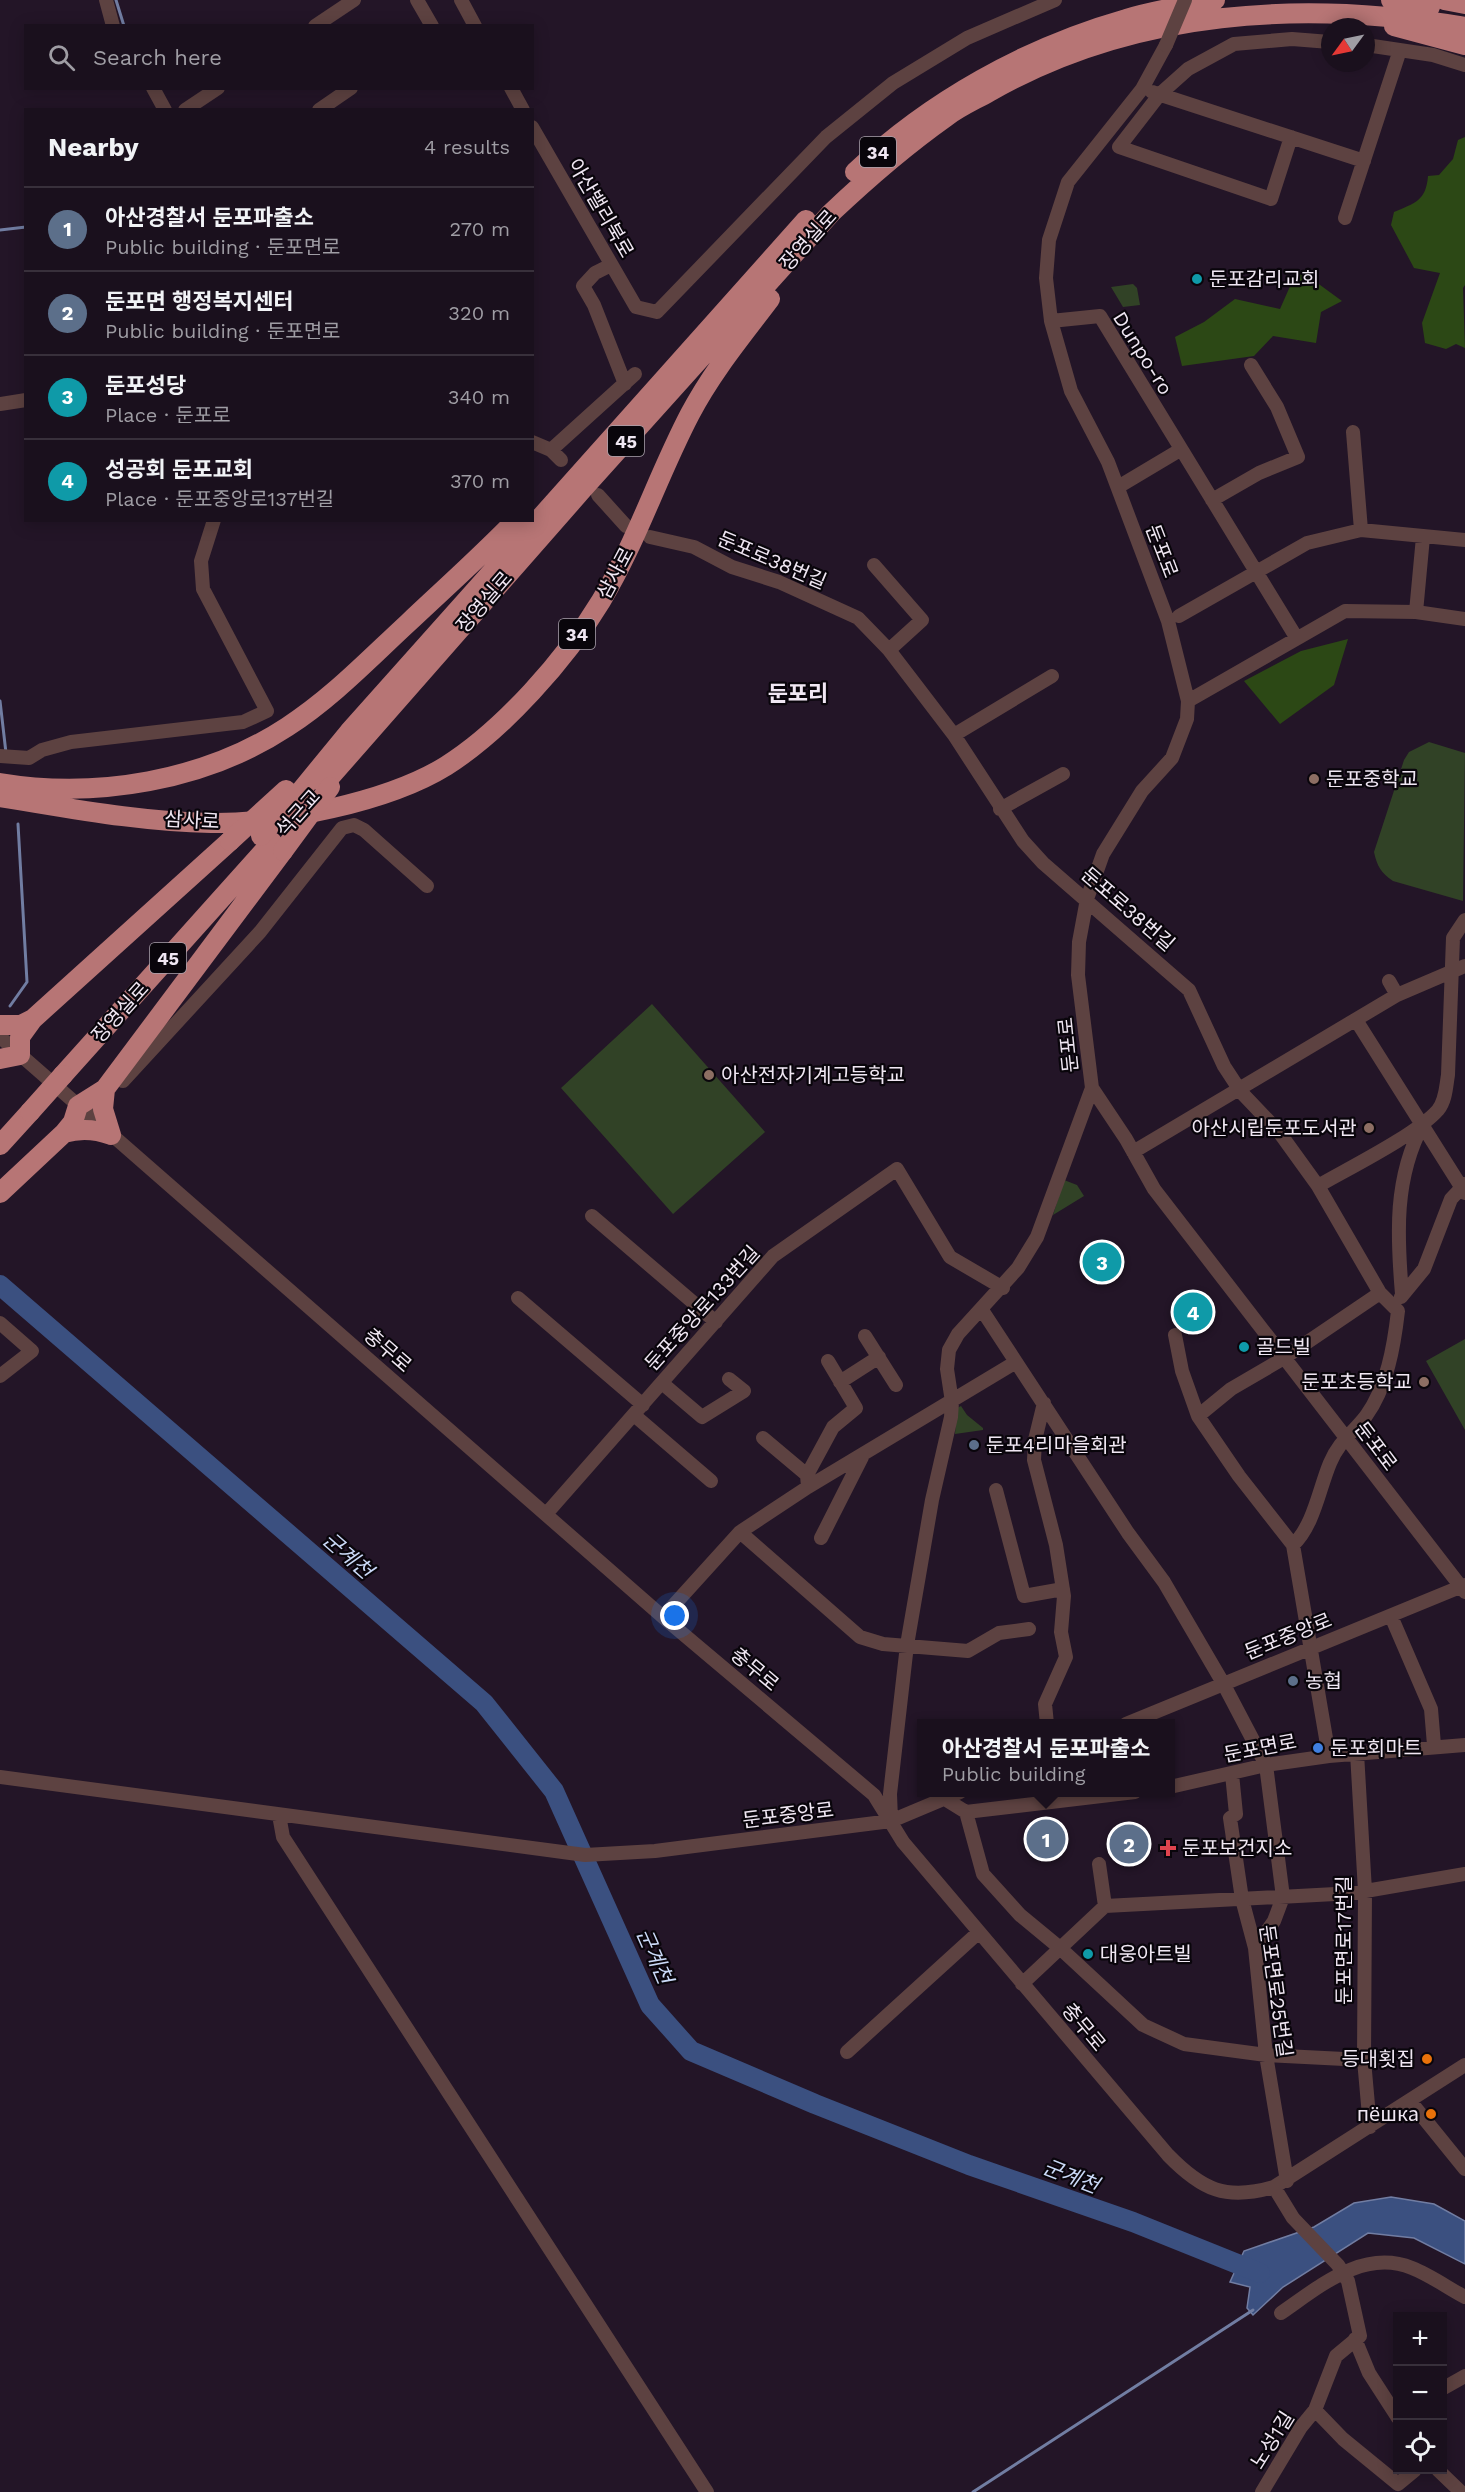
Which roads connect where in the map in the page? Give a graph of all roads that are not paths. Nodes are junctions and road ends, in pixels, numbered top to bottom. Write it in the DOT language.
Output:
graph roads {
  1 [pos="106,0"];
  2 [pos="354,0"];
  3 [pos="417,0"];
  4 [pos="460,0"];
  5 [pos="1055,0"];
  6 [pos="1185,0"];
  7 [pos="1215,0"];
  8 [pos="1391,0"];
  9 [pos="1444,0"];
  10 [pos="1465,4"];
  11 [pos="1282,8"];
  12 [pos="1465,14"];
  13 [pos="112,24"];
  14 [pos="318,24"];
  15 [pos="431,24"];
  16 [pos="474,24"];
  17 [pos="1465,27"];
  18 [pos="1321,41"];
  19 [pos="1465,45"];
  20 [pos="1375,46"];
  21 [pos="1400,50"];
  22 [pos="1465,65"];
  23 [pos="1142,89"];
  24 [pos="154,90"];
  25 [pos="215,90"];
  26 [pos="348,90"];
  27 [pos="512,90"];
  28 [pos="1160,94"];
  29 [pos="164,108"];
  30 [pos="188,108"];
  31 [pos="322,108"];
  32 [pos="522,108"];
  33 [pos="947,116"];
  34 [pos="534,130"];
  35 [pos="1291,137"];
  36 [pos="1364,161"];
  37 [pos="1345,218"];
  38 [pos="611,265"];
  39 [pos="1052,321"];
  40 [pos="1251,365"];
  41 [pos="24,400"];
  42 [pos="0,404"];
  43 [pos="621,426"];
  44 [pos="1353,432"];
  45 [pos="534,443"];
  46 [pos="1180,450"];
  47 [pos="1123,484"];
  48 [pos="598,495"];
  49 [pos="1212,501"];
  50 [pos="534,502"];
  51 [pos="213,522"];
  52 [pos="514,522"];
  53 [pos="626,526"];
  54 [pos="1361,530"];
  55 [pos="650,537"];
  56 [pos="1423,537"];
  57 [pos="1465,540"];
  58 [pos="874,565"];
  59 [pos="1256,572"];
  60 [pos="1416,612"];
  61 [pos="1179,616"];
  62 [pos="1465,619"];
  63 [pos="1296,638"];
  64 [pos="889,650"];
  65 [pos="1052,676"];
  66 [pos="1188,701"];
  67 [pos="954,735"];
  68 [pos="0,756"];
  69 [pos="1063,774"];
  70 [pos="0,783"];
  71 [pos="327,785"];
  72 [pos="292,792"];
  73 [pos="0,797"];
  74 [pos="1000,809"];
  75 [pos="272,843"];
  76 [pos="427,886"];
  77 [pos="1087,899"];
  78 [pos="1465,920"];
  79 [pos="1459,969"];
  80 [pos="1389,981"];
  81 [pos="1396,995"];
  82 [pos="33,1019"];
  83 [pos="1356,1020"];
  84 [pos="0,1025"];
  85 [pos="0,1036"];
  86 [pos="20,1054"];
  87 [pos="0,1059"];
  88 [pos="1092,1088"];
  89 [pos="1239,1089"];
  90 [pos="105,1094"];
  91 [pos="78,1106"];
  92 [pos="26,1107"];
  93 [pos="1423,1124"];
  94 [pos="0,1126"];
  95 [pos="64,1133"];
  96 [pos="111,1135"];
  97 [pos="0,1145"];
  98 [pos="1133,1152"];
  99 [pos="1318,1186"];
  100 [pos="1464,1188"];
  101 [pos="0,1193"];
  102 [pos="592,1216"];
  103 [pos="1003,1288"];
  104 [pos="1380,1293"];
  105 [pos="1402,1294"];
  106 [pos="518,1298"];
  107 [pos="982,1310"];
  108 [pos="1398,1311"];
  109 [pos="716,1322"];
  110 [pos="0,1323"];
  111 [pos="1175,1335"];
  112 [pos="865,1336"];
  113 [pos="879,1358"];
  114 [pos="1284,1358"];
  115 [pos="828,1361"];
  116 [pos="1016,1362"];
  117 [pos="0,1376"];
  118 [pos="729,1379"];
  119 [pos="840,1382"];
  120 [pos="662,1383"];
  121 [pos="896,1385"];
  122 [pos="952,1402"];
  123 [pos="1044,1403"];
  124 [pos="638,1410"];
  125 [pos="1197,1416"];
  126 [pos="1344,1437"];
  127 [pos="764,1438"];
  128 [pos="863,1454"];
  129 [pos="711,1481"];
  130 [pos="808,1481"];
  131 [pos="996,1490"];
  132 [pos="547,1513"];
  133 [pos="740,1532"];
  134 [pos="821,1538"];
  135 [pos="1293,1545"];
  136 [pos="1463,1588"];
  137 [pos="1063,1589"];
  138 [pos="1391,1616"];
  139 [pos="663,1617"];
  140 [pos="1029,1629"];
  141 [pos="907,1645"];
  142 [pos="1312,1648"];
  143 [pos="1223,1683"];
  144 [pos="1046,1719"];
  145 [pos="1138,1719"];
  146 [pos="1434,1745"];
  147 [pos="1465,1745"];
  148 [pos="1357,1753"];
  149 [pos="1329,1756"];
  150 [pos="1266,1765"];
  151 [pos="1232,1773"];
  152 [pos="0,1778"];
  153 [pos="1175,1786"];
  154 [pos="949,1797"];
  155 [pos="1093,1797"];
  156 [pos="945,1799"];
  157 [pos="966,1812"];
  158 [pos="279,1815"];
  159 [pos="891,1821"];
  160 [pos="1099,1864"];
  161 [pos="1465,1874"];
  162 [pos="1365,1891"];
  163 [pos="1283,1897"];
  164 [pos="1242,1899"];
  165 [pos="1104,1906"];
  166 [pos="979,1932"];
  167 [pos="1060,1948"];
  168 [pos="1255,1948"];
  169 [pos="1022,1984"];
  170 [pos="847,2052"];
  171 [pos="1266,2055"];
  172 [pos="1364,2060"];
  173 [pos="1465,2065"];
  174 [pos="1410,2101"];
  175 [pos="1370,2127"];
  176 [pos="1465,2169"];
  177 [pos="1281,2184"];
  178 [pos="1341,2269"];
  179 [pos="1465,2297"];
  180 [pos="1281,2313"];
  181 [pos="1355,2339"];
  182 [pos="1465,2376"];
  183 [pos="1447,2387"];
  184 [pos="1393,2398"];
  185 [pos="1315,2410"];
  186 [pos="1409,2474"];
  187 [pos="1443,2474"];
  188 [pos="707,2492"];
  189 [pos="1262,2492"];
  190 [pos="1461,2492"];
  1 -- 13 [label="street"];
  2 -- 14 [label="street"];
  3 -- 15 [label="street"];
  4 -- 16 [label="street"];
  5 -- 38 [label="street, 아산밸리북로"];
  6 -- 23 [label="street, 둔포로, bridge"];
  7 -- 43 [label="highway, 장영실로 / 34"];
  8 -- 12 [label="highway"];
  9 -- 10 [label="highway"];
  11 -- 17 [label="highway, 장영실로 / 34"];
  11 -- 19 [label="highway"];
  11 -- 33 [label="highway, 장영실로 / 34"];
  18 -- 28 [label="street"];
  20 -- 21 [label="street"];
  21 -- 22 [label="street"];
  21 -- 36 [label="street"];
  23 -- 28 [label="street"];
  23 -- 39 [label="street, 둔포로"];
  24 -- 29 [label="street"];
  25 -- 30 [label="street"];
  26 -- 31 [label="street"];
  27 -- 32 [label="street"];
  28 -- 35 [label="street"];
  28 -- 35 [label="street"];
  33 -- 71 [label="highway, 장영실로 / 45"];
  33 -- 73 [label="highway, 삼사로 / 34"];
  34 -- 38 [label="street, 아산밸리북로"];
  35 -- 36 [label="street"];
  36 -- 37 [label="street"];
  38 -- 45 [label="street"];
  39 -- 46 [label="street, Dunpo-ro"];
  39 -- 66 [label="street, 둔포로"];
  40 -- 49 [label="street"];
  41 -- 42 [label="street"];
  43 -- 50 [label="highway, 34"];
  43 -- 72 [label="highway, 장영실로 / 45"];
  44 -- 54 [label="street"];
  46 -- 47 [label="street"];
  46 -- 49 [label="street, Dunpo-ro"];
  48 -- 53 [label="street"];
  49 -- 59 [label="street, Dunpo-ro"];
  51 -- 68 [label="street"];
  52 -- 70 [label="highway"];
  54 -- 56 [label="street"];
  54 -- 59 [label="street"];
  55 -- 64 [label="street, 둔포로38번길"];
  56 -- 57 [label="street"];
  56 -- 60 [label="street"];
  58 -- 64 [label="street"];
  59 -- 61 [label="street"];
  59 -- 63 [label="street, Dunpo-ro"];
  60 -- 62 [label="street"];
  60 -- 63 [label="street"];
  63 -- 66 [label="street"];
  64 -- 67 [label="street, 둔포로38번길"];
  65 -- 67 [label="street"];
  66 -- 77 [label="street, 둔포로"];
  67 -- 74 [label="street, 둔포로38번길"];
  69 -- 74 [label="street"];
  71 -- 75 [label="highway, 석근교 / 45"];
  72 -- 75 [label="highway, 석근교 / 45, bridge"];
  72 -- 82 [label="highway, bridge"];
  74 -- 77 [label="street, 둔포로38번길"];
  75 -- 90 [label="highway"];
  75 -- 92 [label="highway, 장영실로 / 45"];
  76 -- 90 [label="street"];
  77 -- 88 [label="street, 둔포로"];
  77 -- 89 [label="street, 둔포로38번길"];
  78 -- 79 [label="street"];
  79 -- 81 [label="street"];
  79 -- 93 [label="street"];
  80 -- 81 [label="street"];
  81 -- 83 [label="street"];
  82 -- 84 [label="highway"];
  82 -- 86 [label="highway"];
  83 -- 89 [label="street"];
  83 -- 93 [label="street"];
  85 -- 86 [label="street, 충무로"];
  86 -- 87 [label="highway"];
  86 -- 91 [label="street, 충무로"];
  88 -- 98 [label="street, 둔포로"];
  88 -- 103 [label="street, 둔포로"];
  89 -- 98 [label="street"];
  89 -- 99 [label="street, 둔포로38번길"];
  90 -- 91 [label="highway"];
  90 -- 96 [label="highway"];
  91 -- 95 [label="highway"];
  91 -- 96 [label="street, 충무로"];
  92 -- 94 [label="highway, 45"];
  92 -- 97 [label="highway, 45"];
  93 -- 99 [label="street"];
  93 -- 100 [label="street"];
  93 -- 105 [label="street"];
  95 -- 96 [label="highway"];
  95 -- 101 [label="highway"];
  96 -- 132 [label="street, 충무로"];
  98 -- 114 [label="street, 둔포로"];
  99 -- 104 [label="street, 둔포로38번길"];
  100 -- 105 [label="street"];
  102 -- 109 [label="street"];
  103 -- 107 [label="street, 둔포로"];
  103 -- 109 [label="street, 둔포중앙로133번길"];
  104 -- 108 [label="street, 둔포로38번길"];
  104 -- 114 [label="street"];
  105 -- 108 [label="street"];
  106 -- 124 [label="street"];
  107 -- 116 [label="street"];
  107 -- 122 [label="street, 둔포로"];
  108 -- 126 [label="street"];
  109 -- 120 [label="street, 둔포중앙로133번길"];
  110 -- 117 [label="street"];
  111 -- 125 [label="street"];
  112 -- 113 [label="street"];
  113 -- 119 [label="street"];
  113 -- 121 [label="street"];
  114 -- 125 [label="street"];
  114 -- 126 [label="street, 둔포로"];
  115 -- 119 [label="street"];
  116 -- 122 [label="street"];
  116 -- 123 [label="street"];
  118 -- 120 [label="street"];
  119 -- 130 [label="street"];
  120 -- 124 [label="street, 둔포중앙로133번길"];
  122 -- 128 [label="street"];
  122 -- 141 [label="street, 둔포로"];
  123 -- 137 [label="street"];
  123 -- 143 [label="street"];
  124 -- 129 [label="street"];
  124 -- 132 [label="street, 둔포중앙로133번길"];
  125 -- 135 [label="street"];
  126 -- 135 [label="street"];
  126 -- 136 [label="street, 둔포로"];
  127 -- 130 [label="street"];
  128 -- 130 [label="street"];
  128 -- 134 [label="street"];
  130 -- 133 [label="street"];
  131 -- 137 [label="street"];
  132 -- 139 [label="street, 충무로"];
  133 -- 139 [label="street"];
  133 -- 141 [label="street"];
  135 -- 142 [label="street"];
  136 -- 138 [label="street, 둔포중앙로"];
  137 -- 144 [label="street"];
  138 -- 142 [label="street, 둔포중앙로"];
  138 -- 146 [label="street"];
  139 -- 159 [label="street, 충무로"];
  140 -- 141 [label="street"];
  141 -- 159 [label="street, 둔포로"];
  142 -- 143 [label="street, 둔포중앙로"];
  142 -- 149 [label="street"];
  143 -- 145 [label="street, 둔포중앙로"];
  143 -- 150 [label="street"];
  146 -- 147 [label="street, 둔포면로"];
  146 -- 148 [label="street, 둔포면로"];
  148 -- 149 [label="street, 둔포면로"];
  148 -- 162 [label="street, 둔포면로17번길"];
  149 -- 150 [label="street, 둔포면로"];
  150 -- 151 [label="street, 둔포면로"];
  150 -- 163 [label="street"];
  151 -- 153 [label="street, 둔포면로"];
  151 -- 164 [label="street, 둔포면로25번길"];
  152 -- 158 [label="street, 둔포중앙로"];
  154 -- 156 [label="street, 둔포중앙로"];
  155 -- 157 [label="street"];
  156 -- 157 [label="street"];
  156 -- 159 [label="street, 둔포중앙로"];
  157 -- 167 [label="street"];
  158 -- 159 [label="street, 둔포중앙로"];
  158 -- 188 [label="street"];
  159 -- 166 [label="street, 충무로"];
  160 -- 165 [label="street"];
  161 -- 162 [label="street"];
  162 -- 163 [label="street"];
  162 -- 172 [label="street, 둔포면로17번길"];
  163 -- 164 [label="street"];
  163 -- 168 [label="street"];
  164 -- 165 [label="street"];
  164 -- 168 [label="street, 둔포면로25번길"];
  165 -- 167 [label="street"];
  166 -- 169 [label="street, 충무로"];
  166 -- 170 [label="street"];
  167 -- 169 [label="street"];
  167 -- 171 [label="street"];
  168 -- 171 [label="street, 둔포면로25번길"];
  169 -- 177 [label="street, 충무로"];
  171 -- 172 [label="street"];
  171 -- 177 [label="street, 둔포면로25번길"];
  172 -- 175 [label="street, 둔포면로17번길"];
  173 -- 174 [label="street, 충무로"];
  174 -- 175 [label="street, 충무로"];
  174 -- 176 [label="street"];
  175 -- 177 [label="street, 충무로"];
  177 -- 178 [label="street"];
  178 -- 179 [label="street"];
  178 -- 180 [label="street"];
  178 -- 181 [label="street"];
  181 -- 184 [label="street"];
  181 -- 185 [label="street, 노성1길"];
  182 -- 183 [label="street"];
  185 -- 186 [label="street, 노성1길"];
  185 -- 189 [label="street, 노성1길"];
  187 -- 190 [label="street"];
}
